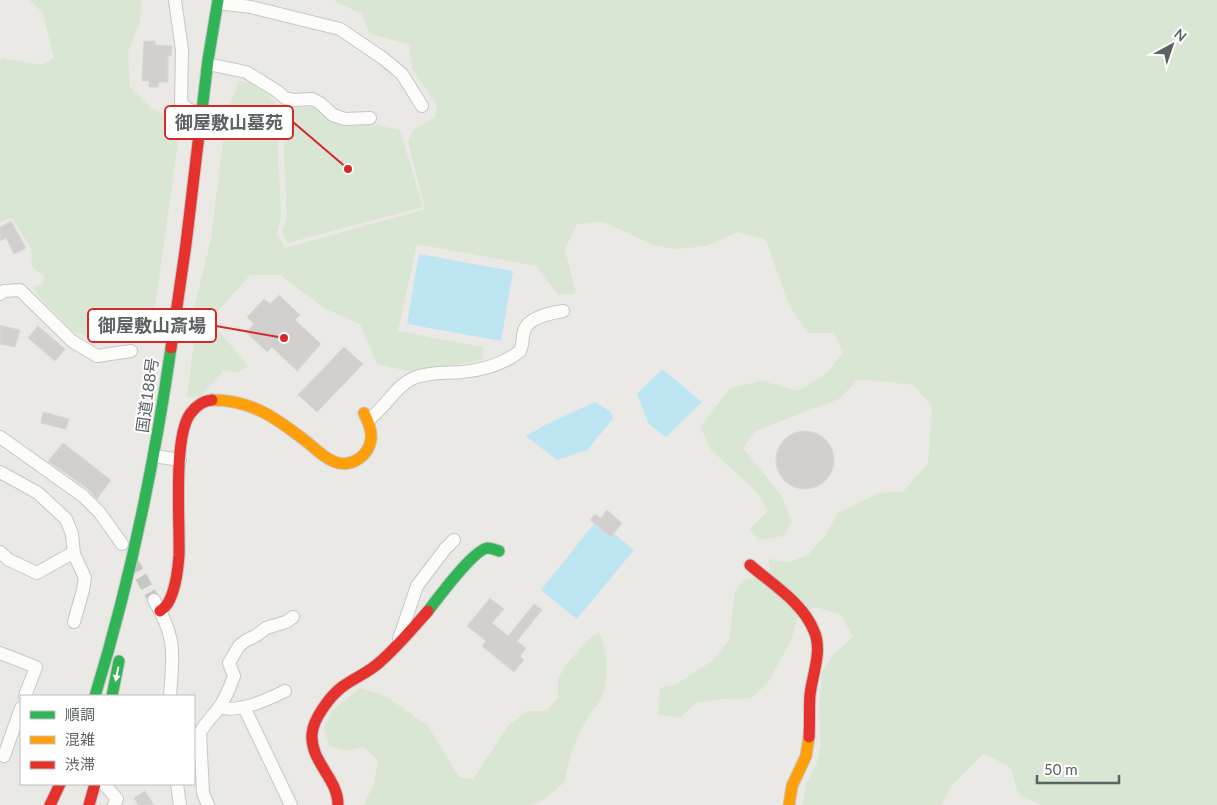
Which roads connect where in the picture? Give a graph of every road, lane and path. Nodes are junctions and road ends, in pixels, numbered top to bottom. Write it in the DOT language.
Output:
graph roads {
  1 [pos="175,0"];
  2 [pos="218,1"];
  3 [pos="208,64"];
  4 [pos="422,106"];
  5 [pos="201,114"];
  6 [pos="370,118"];
  7 [pos="0,294"];
  8 [pos="563,311"];
  9 [pos="131,351"];
  10 [pos="366,417"];
  11 [pos="0,437"];
  12 [pos="154,456"];
  13 [pos="180,460"];
  14 [pos="0,472"];
  15 [pos="454,540"];
  16 [pos="122,544"];
  17 [pos="499,551"];
  18 [pos="0,552"];
  19 [pos="74,554"];
  20 [pos="750,565"];
  21 [pos="130,574"];
  22 [pos="157,606"];
  23 [pos="293,616"];
  24 [pos="74,622"];
  25 [pos="396,646"];
  26 [pos="0,653"];
  27 [pos="285,692"];
  28 [pos="25,695"];
  29 [pos="95,695"];
  30 [pos="112,695"];
  31 [pos="170,695"];
  32 [pos="244,706"];
  33 [pos="220,707"];
  34 [pos="20,710"];
  35 [pos="4,746"];
  36 [pos="60,785"];
  37 [pos="64,785"];
  38 [pos="95,785"];
  39 [pos="105,785"];
  40 [pos="177,785"];
  41 [pos="50,805"];
  42 [pos="56,805"];
  43 [pos="89,805"];
  44 [pos="114,805"];
  45 [pos="180,805"];
  46 [pos="208,805"];
  47 [pos="291,805"];
  48 [pos="338,805"];
  49 [pos="789,805"];
  1 -- 5 [label="street"];
  2 -- 3 [label="main road, 国道188号"];
  2 -- 4 [label="street"];
  3 -- 5 [label="main road, 国道188号"];
  3 -- 6 [label="street"];
  5 -- 12 [label="main road, 国道188号"];
  7 -- 9 [label="street"];
  8 -- 10 [label="street"];
  10 -- 13 [label="main road"];
  11 -- 16 [label="street"];
  12 -- 13 [label="street"];
  12 -- 21 [label="main road, 国道188号"];
  13 -- 22 [label="main road"];
  14 -- 19 [label="street"];
  15 -- 25 [label="street"];
  17 -- 25 [label="main road"];
  18 -- 19 [label="street"];
  19 -- 24 [label="street"];
  20 -- 49 [label="main road"];
  21 -- 29 [label="main road, 国道188号"];
  21 -- 30 [label="main road, one-way"];
  22 -- 31 [label="street"];
  23 -- 33 [label="street"];
  25 -- 48 [label="main road"];
  26 -- 28 [label="street"];
  27 -- 32 [label="street"];
  32 -- 33 [label="street"];
  32 -- 47 [label="street"];
  33 -- 46 [label="street"];
  34 -- 35 [label="street"];
  36 -- 41 [label="main road"];
  37 -- 42 [label="main road"];
  38 -- 43 [label="main road"];
  39 -- 44 [label="street"];
  40 -- 45 [label="street"];
}
